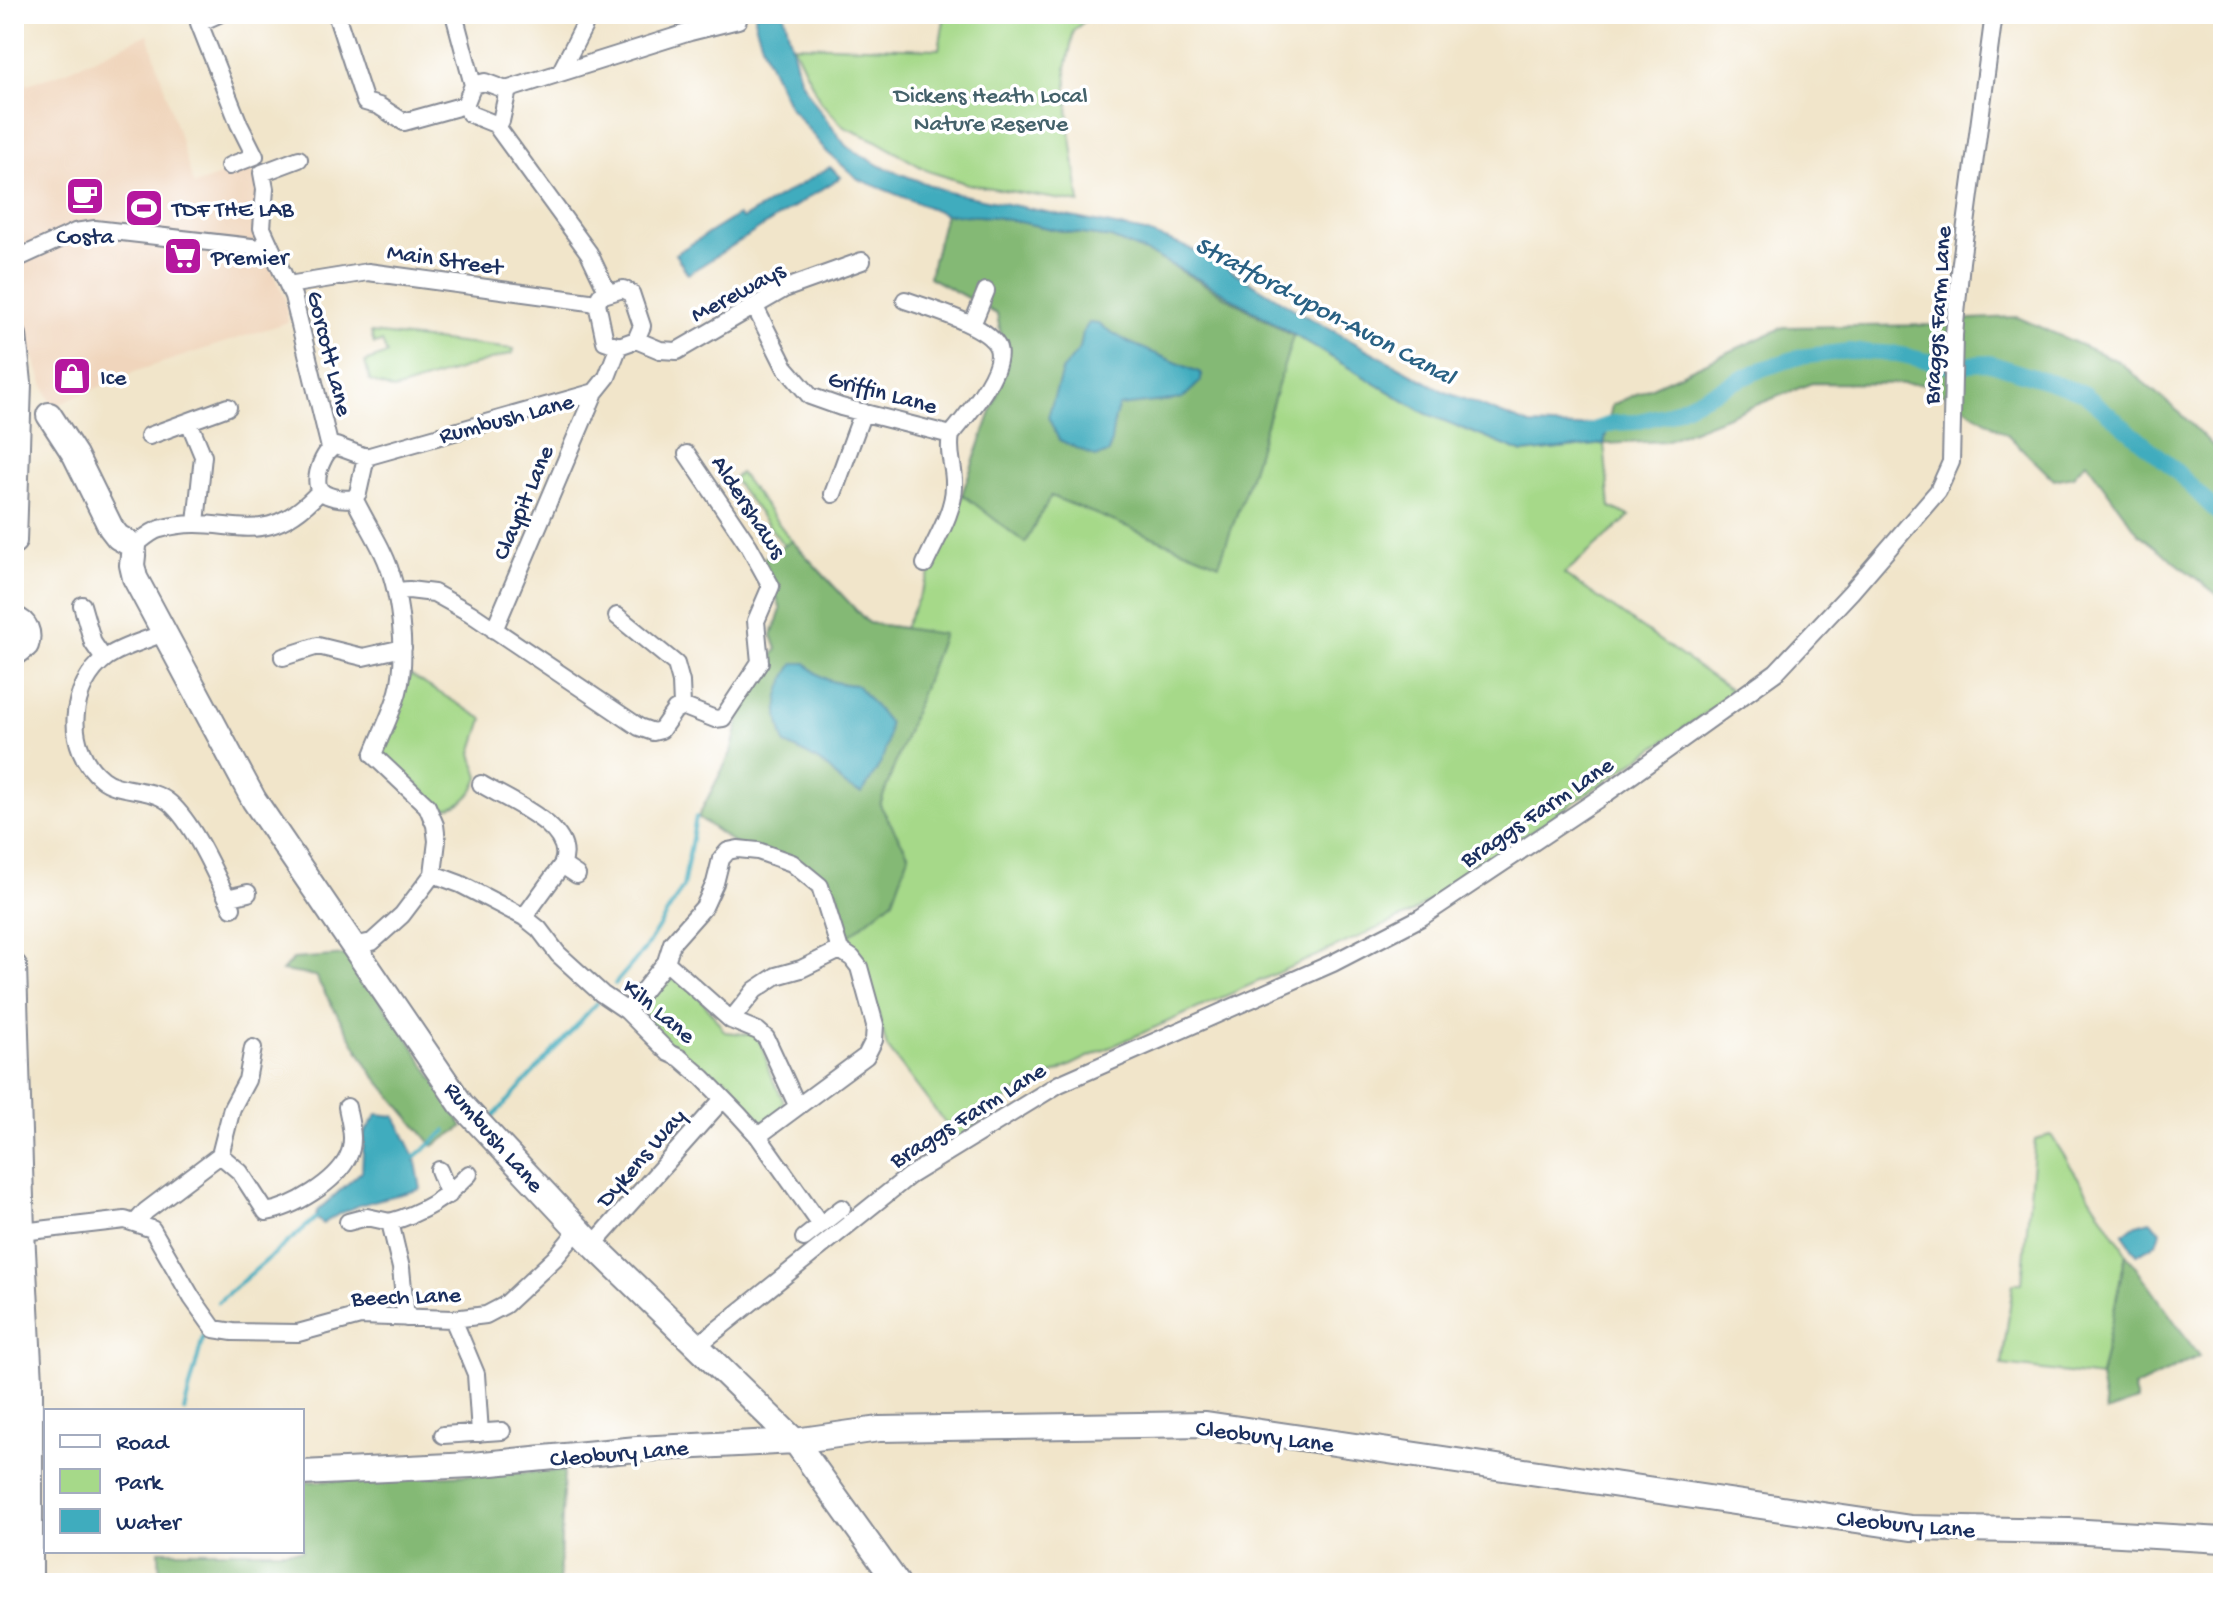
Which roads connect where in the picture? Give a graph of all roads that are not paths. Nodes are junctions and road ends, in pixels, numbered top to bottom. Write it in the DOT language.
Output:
graph roads {
  1 [pos="219,14"];
  2 [pos="336,14"];
  3 [pos="454,14"];
  4 [pos="590,14"];
  5 [pos="1994,14"];
  6 [pos="739,17"];
  7 [pos="560,73"];
  8 [pos="473,85"];
  9 [pos="506,90"];
  10 [pos="465,105"];
  11 [pos="495,124"];
  12 [pos="299,159"];
  13 [pos="229,166"];
  14 [pos="270,249"];
  15 [pos="14,260"];
  16 [pos="862,261"];
  17 [pos="288,285"];
  18 [pos="986,291"];
  19 [pos="602,298"];
  20 [pos="905,300"];
  21 [pos="755,307"];
  22 [pos="972,325"];
  23 [pos="14,335"];
  24 [pos="636,340"];
  25 [pos="619,346"];
  26 [pos="595,392"];
  27 [pos="228,407"];
  28 [pos="863,412"];
  29 [pos="49,415"];
  30 [pos="189,422"];
  31 [pos="951,435"];
  32 [pos="149,436"];
  33 [pos="330,448"];
  34 [pos="687,454"];
  35 [pos="366,457"];
  36 [pos="320,491"];
  37 [pos="833,494"];
  38 [pos="354,498"];
  39 [pos="196,523"];
  40 [pos="14,541"];
  41 [pos="134,546"];
  42 [pos="925,564"];
  43 [pos="397,591"];
  44 [pos="82,605"];
  45 [pos="617,616"];
  46 [pos="14,619"];
  47 [pos="494,630"];
  48 [pos="163,633"];
  49 [pos="403,648"];
  50 [pos="14,654"];
  51 [pos="283,657"];
  52 [pos="104,659"];
  53 [pos="682,706"];
  54 [pos="481,784"];
  55 [pos="562,865"];
  56 [pos="433,874"];
  57 [pos="577,875"];
  58 [pos="248,893"];
  59 [pos="524,917"];
  60 [pos="353,946"];
  61 [pos="840,950"];
  62 [pos="666,962"];
  63 [pos="14,966"];
  64 [pos="15,998"];
  65 [pos="627,1011"];
  66 [pos="731,1020"];
  67 [pos="253,1048"];
  68 [pos="722,1100"];
  69 [pos="797,1105"];
  70 [pos="347,1107"];
  71 [pos="758,1136"];
  72 [pos="220,1155"];
  73 [pos="439,1170"];
  74 [pos="469,1174"];
  75 [pos="449,1195"];
  76 [pos="842,1208"];
  77 [pos="136,1222"];
  78 [pos="348,1222"];
  79 [pos="390,1222"];
  80 [pos="821,1225"];
  81 [pos="22,1232"];
  82 [pos="586,1237"];
  83 [pos="804,1238"];
  84 [pos="406,1318"];
  85 [pos="453,1319"];
  86 [pos="697,1346"];
  87 [pos="22,1382"];
  88 [pos="502,1431"];
  89 [pos="480,1433"];
  90 [pos="443,1435"];
  91 [pos="795,1441"];
  92 [pos="38,1468"];
  93 [pos="304,1473"];
  94 [pos="2223,1540"];
  95 [pos="30,1583"];
  96 [pos="897,1583"];
  1 -- 13 [label="street"];
  2 -- 10 [label="street"];
  3 -- 8 [label="street"];
  4 -- 7 [label="street"];
  5 -- 86 [label="street, Braggs Farm Lane"];
  6 -- 7 [label="street"];
  7 -- 9 [label="street"];
  8 -- 9 [label="street"];
  8 -- 10 [label="street"];
  9 -- 11 [label="street"];
  10 -- 11 [label="street"];
  11 -- 19 [label="street"];
  12 -- 14 [label="street, Gorcott Lane"];
  14 -- 15 [label="street"];
  14 -- 17 [label="street, Gorcott Lane"];
  16 -- 21 [label="street, Mereways"];
  17 -- 19 [label="street, Main Street"];
  17 -- 33 [label="street, Gorcott Lane"];
  18 -- 22 [label="street"];
  19 -- 24 [label="street"];
  19 -- 25 [label="street"];
  20 -- 22 [label="street, Griffin Lane"];
  21 -- 24 [label="street, Mereways"];
  21 -- 28 [label="street, Griffin Lane"];
  22 -- 31 [label="street, Griffin Lane"];
  23 -- 40 [label="street"];
  24 -- 25 [label="street"];
  25 -- 26 [label="street, Rumbush Lane"];
  26 -- 35 [label="street, Rumbush Lane"];
  26 -- 47 [label="street, Claypit Lane"];
  27 -- 30 [label="street"];
  28 -- 31 [label="street, Griffin Lane"];
  28 -- 37 [label="street"];
  29 -- 41 [label="street"];
  30 -- 32 [label="street"];
  30 -- 39 [label="street"];
  31 -- 42 [label="street, Griffin Lane"];
  33 -- 35 [label="street"];
  33 -- 36 [label="street"];
  34 -- 53 [label="street, Aldershaws"];
  35 -- 38 [label="street"];
  36 -- 38 [label="street"];
  36 -- 39 [label="street"];
  38 -- 43 [label="street"];
  39 -- 41 [label="street"];
  41 -- 48 [label="street, Rumbush Lane"];
  43 -- 47 [label="street"];
  43 -- 49 [label="street"];
  44 -- 52 [label="street"];
  45 -- 53 [label="street"];
  46 -- 50 [label="street"];
  47 -- 53 [label="street"];
  48 -- 52 [label="street"];
  48 -- 60 [label="street, Rumbush Lane"];
  49 -- 51 [label="street"];
  49 -- 56 [label="street"];
  52 -- 58 [label="street"];
  54 -- 55 [label="street"];
  55 -- 57 [label="street"];
  55 -- 59 [label="street"];
  56 -- 59 [label="street, Kiln Lane"];
  56 -- 60 [label="street"];
  59 -- 65 [label="street, Kiln Lane"];
  60 -- 82 [label="street, Rumbush Lane"];
  61 -- 62 [label="street"];
  61 -- 66 [label="street"];
  61 -- 69 [label="street"];
  62 -- 65 [label="street"];
  62 -- 66 [label="street"];
  63 -- 64 [label="street"];
  64 -- 81 [label="street"];
  65 -- 68 [label="street, Kiln Lane"];
  66 -- 69 [label="street"];
  67 -- 72 [label="street"];
  68 -- 71 [label="street, Kiln Lane"];
  68 -- 82 [label="street, Dykens Way"];
  69 -- 71 [label="street"];
  70 -- 72 [label="street"];
  71 -- 80 [label="street, Kiln Lane"];
  72 -- 77 [label="street"];
  73 -- 75 [label="street"];
  74 -- 75 [label="street"];
  75 -- 79 [label="street"];
  76 -- 80 [label="street"];
  77 -- 81 [label="street"];
  77 -- 84 [label="street, Beech Lane"];
  78 -- 79 [label="street"];
  79 -- 84 [label="street"];
  80 -- 83 [label="street"];
  81 -- 87 [label="street"];
  82 -- 85 [label="street, Beech Lane"];
  82 -- 86 [label="street, Rumbush Lane"];
  84 -- 85 [label="street, Beech Lane"];
  85 -- 89 [label="street"];
  86 -- 91 [label="street, Rumbush Lane"];
  87 -- 92 [label="street"];
  88 -- 89 [label="street"];
  89 -- 90 [label="street"];
  91 -- 93 [label="street, Cleobury Lane"];
  91 -- 94 [label="street, Cleobury Lane"];
  91 -- 96 [label="street, Rumbush Lane"];
  92 -- 95 [label="street"];
}
